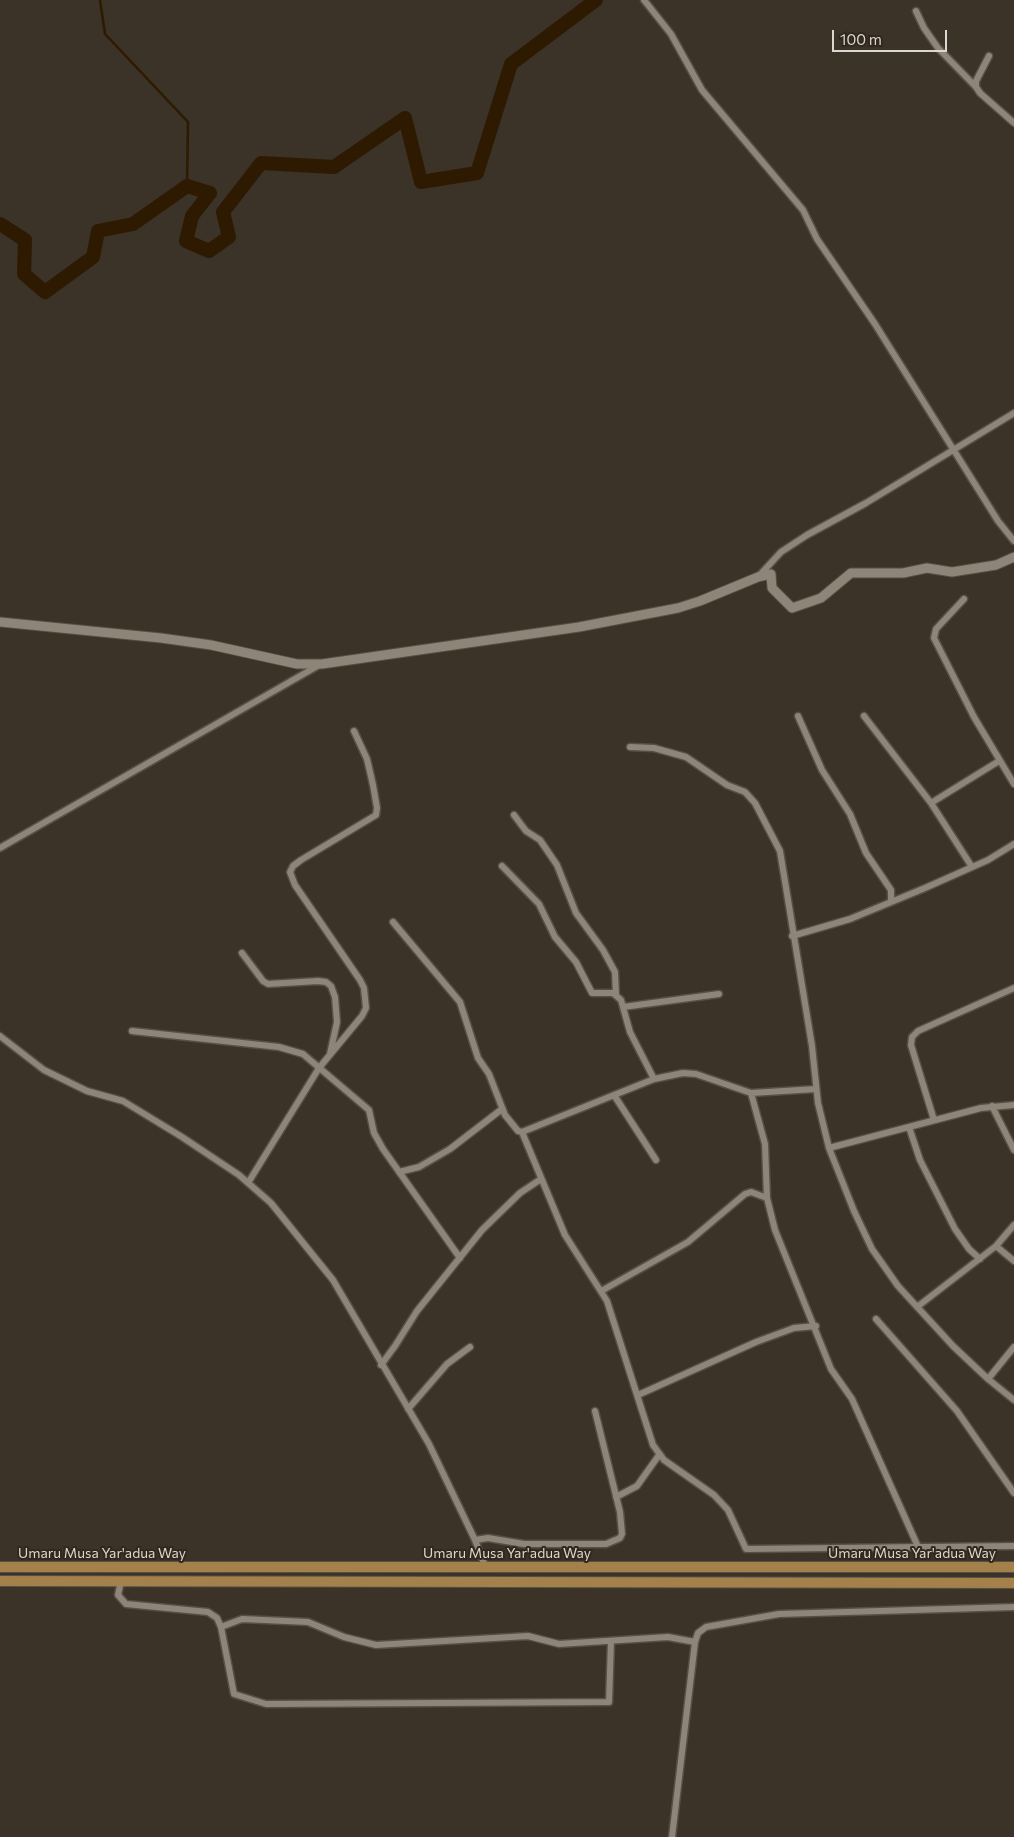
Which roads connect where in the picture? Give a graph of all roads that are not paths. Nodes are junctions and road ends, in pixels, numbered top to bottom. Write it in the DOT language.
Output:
graph roads {
  1 [pos="644,0"];
  2 [pos="916,11"];
  3 [pos="989,56"];
  4 [pos="976,87"];
  5 [pos="1014,123"];
  6 [pos="1014,412"];
  7 [pos="954,450"];
  8 [pos="1014,541"];
  9 [pos="1014,557"];
  10 [pos="758,577"];
  11 [pos="964,599"];
  12 [pos="0,622"];
  13 [pos="322,664"];
  14 [pos="798,716"];
  15 [pos="864,716"];
  16 [pos="354,731"];
  17 [pos="630,747"];
  18 [pos="999,761"];
  19 [pos="1014,784"];
  20 [pos="931,803"];
  21 [pos="514,815"];
  22 [pos="1014,844"];
  23 [pos="0,848"];
  24 [pos="502,866"];
  25 [pos="972,867"];
  26 [pos="891,902"];
  27 [pos="393,922"];
  28 [pos="792,936"];
  29 [pos="242,953"];
  30 [pos="1014,988"];
  31 [pos="719,994"];
  32 [pos="616,995"];
  33 [pos="623,1006"];
  34 [pos="132,1031"];
  35 [pos="0,1036"];
  36 [pos="330,1056"];
  37 [pos="319,1068"];
  38 [pos="654,1079"];
  39 [pos="816,1089"];
  40 [pos="751,1093"];
  41 [pos="614,1095"];
  42 [pos="1014,1105"];
  43 [pos="992,1106"];
  44 [pos="502,1109"];
  45 [pos="934,1120"];
  46 [pos="909,1127"];
  47 [pos="522,1132"];
  48 [pos="829,1148"];
  49 [pos="1014,1150"];
  50 [pos="656,1160"];
  51 [pos="399,1172"];
  52 [pos="541,1179"];
  53 [pos="248,1183"];
  54 [pos="767,1198"];
  55 [pos="1014,1225"];
  56 [pos="996,1246"];
  57 [pos="460,1258"];
  58 [pos="980,1260"];
  59 [pos="1014,1261"];
  60 [pos="603,1290"];
  61 [pos="917,1307"];
  62 [pos="876,1319"];
  63 [pos="816,1326"];
  64 [pos="470,1347"];
  65 [pos="1014,1347"];
  66 [pos="381,1365"];
  67 [pos="988,1379"];
  68 [pos="638,1396"];
  69 [pos="1014,1400"];
  70 [pos="408,1409"];
  71 [pos="595,1411"];
  72 [pos="659,1455"];
  73 [pos="1014,1494"];
  74 [pos="616,1497"];
  75 [pos="475,1540"];
  76 [pos="1014,1546"];
  77 [pos="919,1549"];
  78 [pos="485,1566"];
  79 [pos="0,1567"];
  80 [pos="1014,1567"];
  81 [pos="0,1581"];
  82 [pos="121,1581"];
  83 [pos="1014,1583"];
  84 [pos="1014,1607"];
  85 [pos="221,1627"];
  86 [pos="611,1642"];
  87 [pos="695,1642"];
  88 [pos="672,1837"];
  1 -- 7 [label="street"];
  2 -- 4 [label="street"];
  3 -- 4 [label="street"];
  4 -- 5 [label="street"];
  6 -- 7 [label="street"];
  7 -- 8 [label="street"];
  7 -- 10 [label="street"];
  9 -- 10 [label="street"];
  10 -- 13 [label="street"];
  11 -- 18 [label="street"];
  12 -- 13 [label="street"];
  13 -- 23 [label="street"];
  14 -- 26 [label="street"];
  15 -- 20 [label="street"];
  16 -- 36 [label="street"];
  17 -- 28 [label="street"];
  18 -- 19 [label="street"];
  18 -- 20 [label="street"];
  20 -- 25 [label="street"];
  21 -- 32 [label="street"];
  22 -- 25 [label="street"];
  24 -- 32 [label="street"];
  25 -- 26 [label="street"];
  26 -- 28 [label="street"];
  27 -- 44 [label="street"];
  28 -- 39 [label="street"];
  29 -- 36 [label="street"];
  30 -- 45 [label="street"];
  31 -- 33 [label="street"];
  32 -- 33 [label="street"];
  33 -- 38 [label="street"];
  34 -- 37 [label="street"];
  35 -- 53 [label="street"];
  36 -- 37 [label="street"];
  37 -- 51 [label="street"];
  37 -- 53 [label="street"];
  38 -- 40 [label="street"];
  38 -- 41 [label="street"];
  39 -- 40 [label="street"];
  39 -- 48 [label="street"];
  40 -- 54 [label="street"];
  41 -- 47 [label="street"];
  41 -- 50 [label="street"];
  42 -- 43 [label="street"];
  43 -- 45 [label="street"];
  43 -- 49 [label="street"];
  44 -- 47 [label="street"];
  44 -- 51 [label="street"];
  45 -- 46 [label="street"];
  46 -- 48 [label="street"];
  46 -- 58 [label="street"];
  47 -- 52 [label="street"];
  48 -- 61 [label="street"];
  51 -- 57 [label="street"];
  52 -- 57 [label="street"];
  52 -- 60 [label="street"];
  53 -- 66 [label="street"];
  54 -- 60 [label="street"];
  54 -- 63 [label="street"];
  55 -- 56 [label="street"];
  56 -- 58 [label="street"];
  56 -- 59 [label="street"];
  57 -- 66 [label="street"];
  58 -- 61 [label="street"];
  60 -- 68 [label="street"];
  61 -- 67 [label="street"];
  62 -- 73 [label="street"];
  63 -- 68 [label="street"];
  63 -- 77 [label="street"];
  64 -- 70 [label="street"];
  65 -- 67 [label="street"];
  66 -- 70 [label="street"];
  67 -- 69 [label="street"];
  68 -- 72 [label="street"];
  70 -- 75 [label="street"];
  71 -- 74 [label="street"];
  72 -- 74 [label="street"];
  72 -- 77 [label="street"];
  74 -- 75 [label="street"];
  75 -- 78 [label="street"];
  76 -- 77 [label="street"];
  78 -- 79 [label="main road, Umaru Musa Yar'adua Way"];
  78 -- 80 [label="main road, Umaru Musa Yar'adua Way"];
  81 -- 82 [label="main road, Umaru Musa Yar'adua Way"];
  82 -- 83 [label="main road, Umaru Musa Yar'adua Way"];
  82 -- 85 [label="street"];
  84 -- 87 [label="street"];
  85 -- 86 [label="street"];
  85 -- 86 [label="street"];
  86 -- 87 [label="street"];
  87 -- 88 [label="street"];
}
